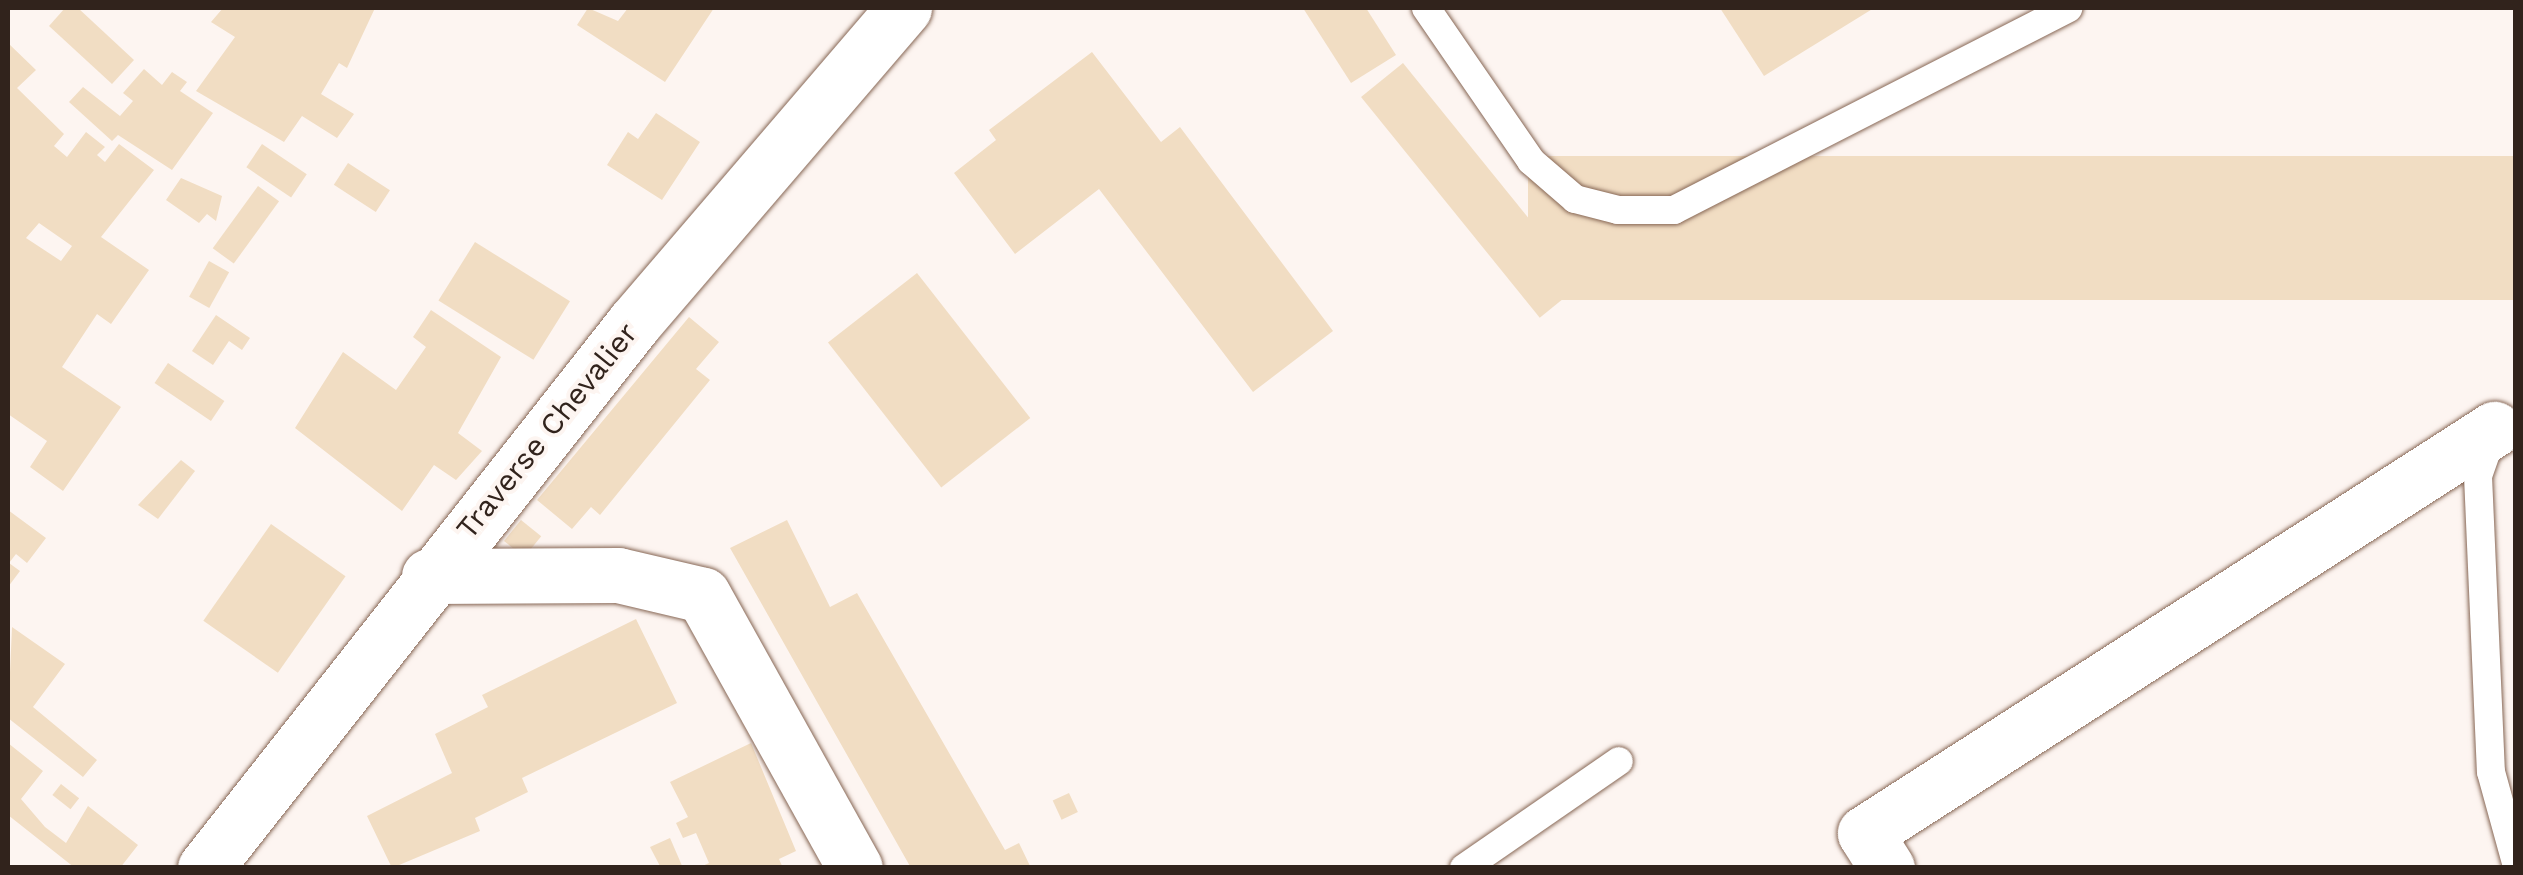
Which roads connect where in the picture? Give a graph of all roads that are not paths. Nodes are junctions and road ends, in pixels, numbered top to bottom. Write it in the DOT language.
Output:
graph roads {
  1 [pos="904,8"];
  2 [pos="1426,8"];
  3 [pos="2068,8"];
  4 [pos="2505,422"];
  5 [pos="429,576"];
  6 [pos="1619,761"];
  7 [pos="2516,864"];
  8 [pos="204,868"];
  9 [pos="855,868"];
  10 [pos="1464,868"];
  11 [pos="1887,868"];
  1 -- 5 [label="street, Traverse Chevalier"];
  2 -- 3 [label="lane"];
  4 -- 7 [label="lane"];
  4 -- 11 [label="street"];
  5 -- 8 [label="street, Traverse Chevalier"];
  5 -- 9 [label="street"];
  6 -- 10 [label="lane"];
}
